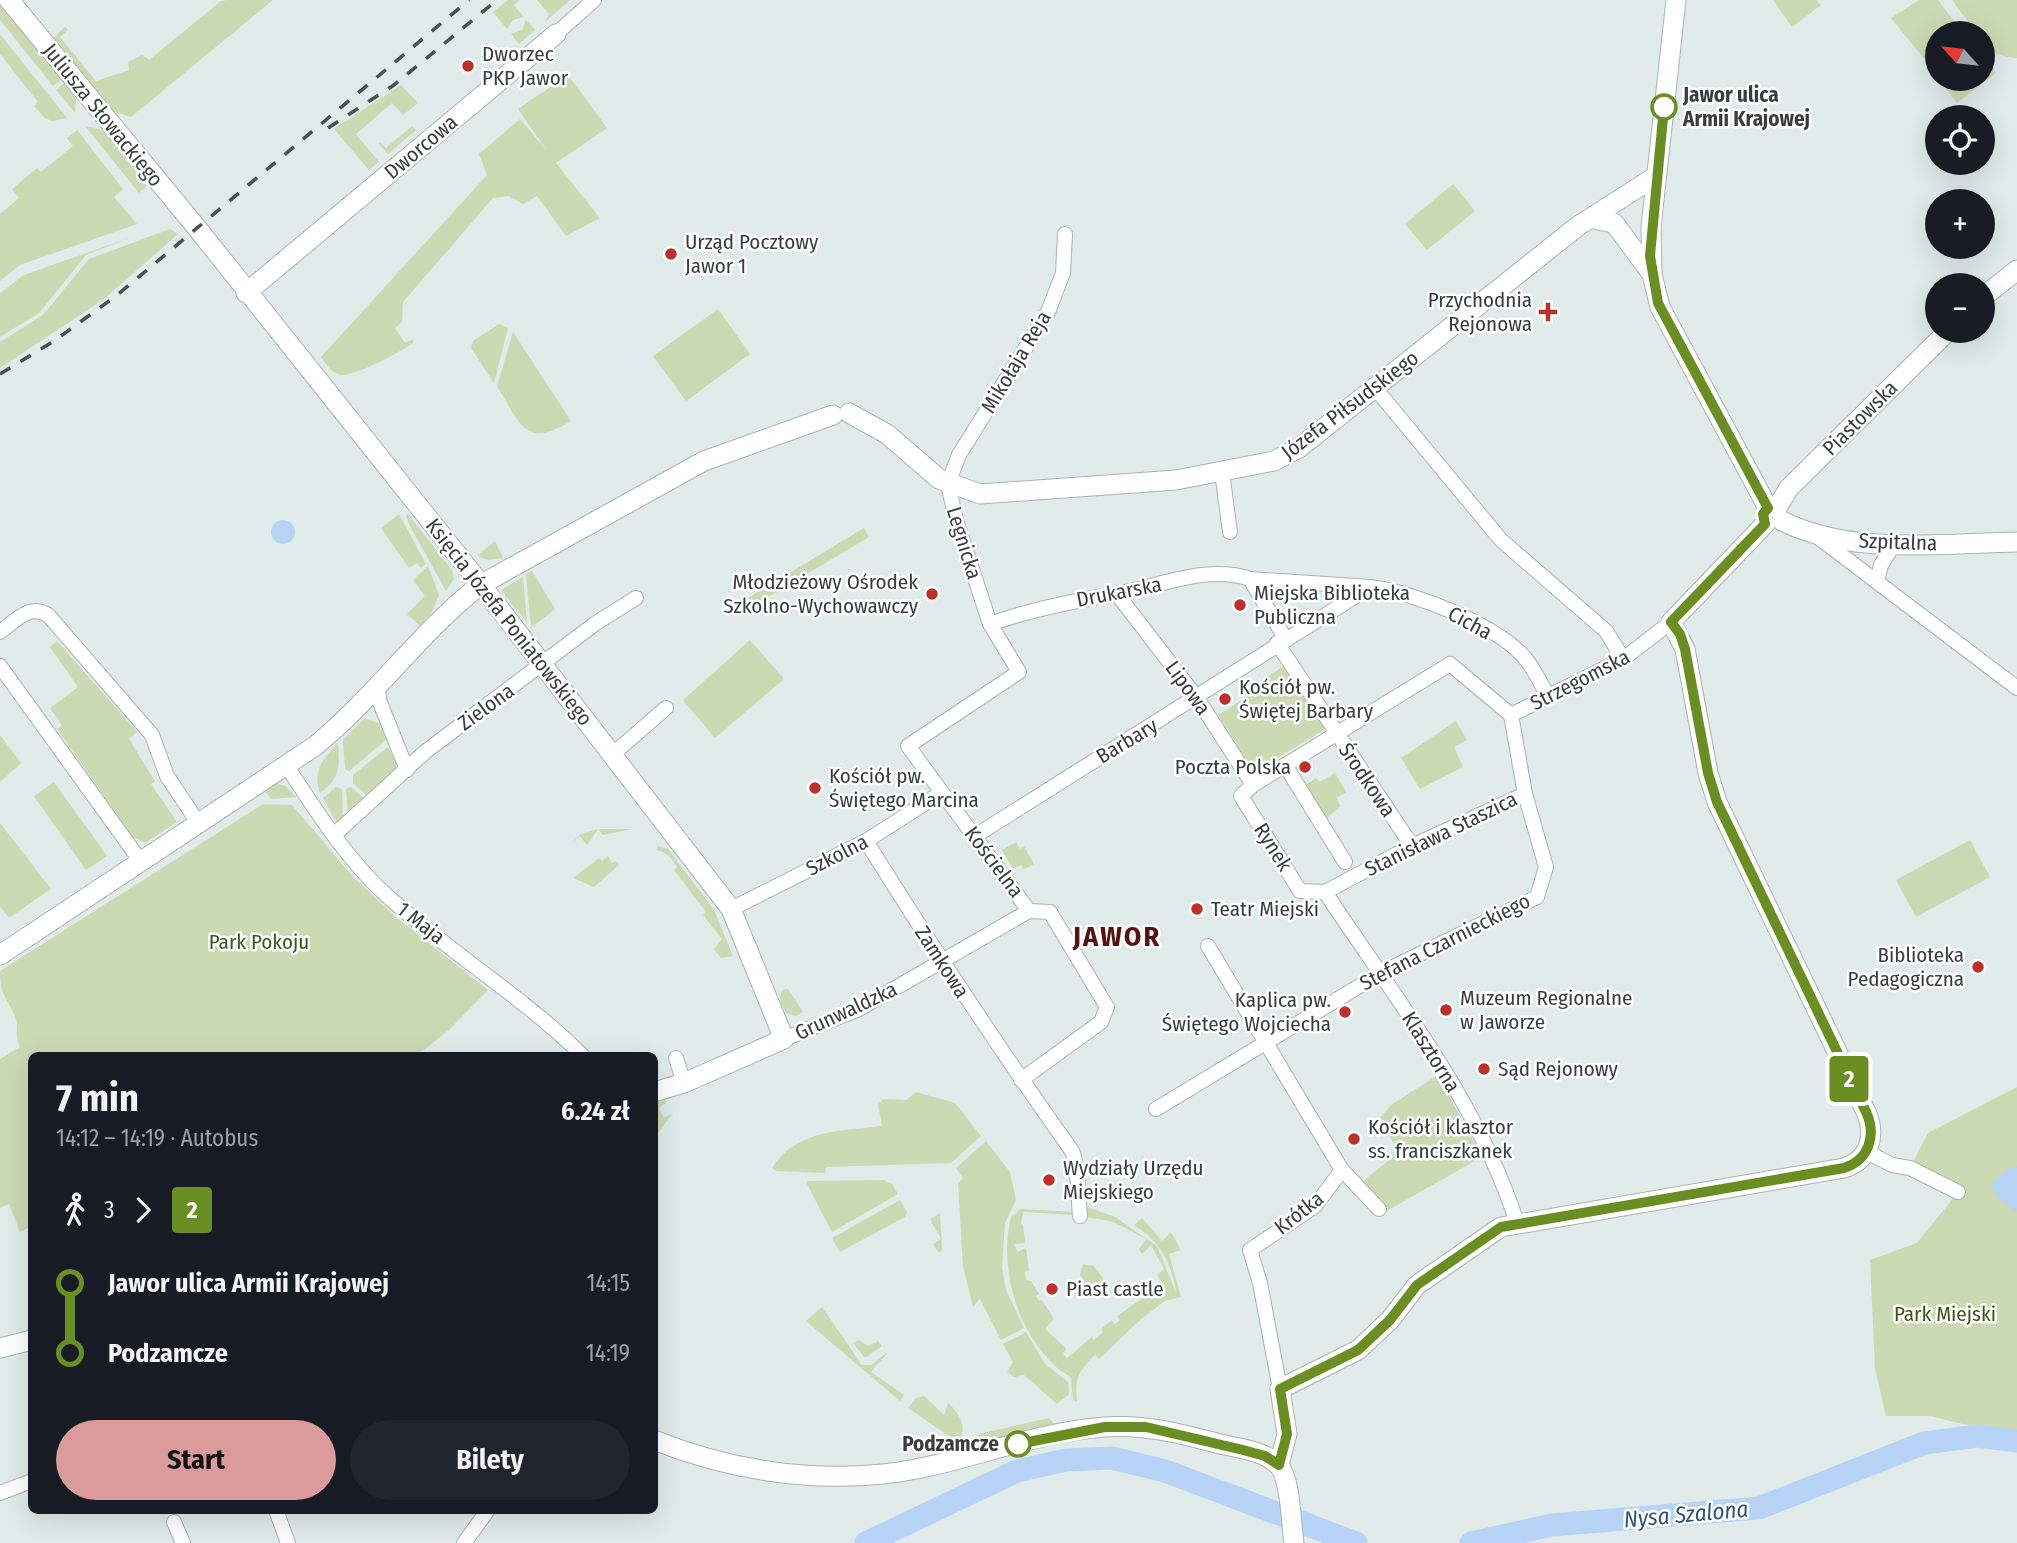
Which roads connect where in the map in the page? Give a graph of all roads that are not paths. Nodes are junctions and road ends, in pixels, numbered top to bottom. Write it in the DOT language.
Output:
graph roads {
  1 [pos="9,0"];
  2 [pos="594,0"];
  3 [pos="1676,0"];
  4 [pos="556,34"];
  5 [pos="1656,176"];
  6 [pos="1593,219"];
  7 [pos="197,229"];
  8 [pos="1065,234"];
  9 [pos="2017,270"];
  10 [pos="1652,274"];
  11 [pos="1995,287"];
  12 [pos="246,293"];
  13 [pos="1937,343"];
  14 [pos="1376,388"];
  15 [pos="1222,472"];
  16 [pos="948,484"];
  17 [pos="1776,511"];
  18 [pos="1230,532"];
  19 [pos="1815,535"];
  20 [pos="2017,542"];
  21 [pos="1894,544"];
  22 [pos="1250,579"];
  23 [pos="1877,582"];
  24 [pos="480,585"];
  25 [pos="1370,587"];
  26 [pos="1117,594"];
  27 [pos="636,598"];
  28 [pos="1671,622"];
  29 [pos="990,624"];
  30 [pos="0,632"];
  31 [pos="1281,641"];
  32 [pos="1623,659"];
  33 [pos="543,665"];
  34 [pos="0,666"];
  35 [pos="378,685"];
  36 [pos="2017,688"];
  37 [pos="1547,694"];
  38 [pos="1196,698"];
  39 [pos="666,708"];
  40 [pos="1511,715"];
  41 [pos="1336,734"];
  42 [pos="908,746"];
  43 [pos="613,754"];
  44 [pos="286,765"];
  45 [pos="1285,765"];
  46 [pos="407,770"];
  47 [pos="1253,785"];
  48 [pos="941,793"];
  49 [pos="1525,794"];
  50 [pos="199,824"];
  51 [pos="334,835"];
  52 [pos="975,836"];
  53 [pos="866,841"];
  54 [pos="1412,846"];
  55 [pos="1345,862"];
  56 [pos="142,863"];
  57 [pos="1325,892"];
  58 [pos="730,909"];
  59 [pos="1029,911"];
  60 [pos="1208,946"];
  61 [pos="0,955"];
  62 [pos="942,964"];
  63 [pos="1381,973"];
  64 [pos="783,1039"];
  65 [pos="1267,1040"];
  66 [pos="579,1052"];
  67 [pos="676,1058"];
  68 [pos="1021,1080"];
  69 [pos="684,1083"];
  70 [pos="658,1091"];
  71 [pos="1156,1109"];
  72 [pos="1869,1145"];
  73 [pos="1342,1170"];
  74 [pos="1958,1192"];
  75 [pos="1379,1209"];
  76 [pos="1080,1216"];
  77 [pos="1517,1223"];
  78 [pos="28,1341"];
  79 [pos="0,1348"];
  80 [pos="1280,1389"];
  81 [pos="658,1441"];
  82 [pos="1282,1474"];
  83 [pos="28,1482"];
  84 [pos="0,1493"];
  85 [pos="277,1514"];
  86 [pos="485,1514"];
  87 [pos="174,1522"];
  88 [pos="183,1543"];
  89 [pos="288,1543"];
  90 [pos="464,1543"];
  91 [pos="1294,1543"];
  1 -- 7 [label="street, Juliusza Słowackiego"];
  2 -- 4 [label="street, Dworcowa"];
  3 -- 5 [label="street"];
  4 -- 12 [label="street, Dworcowa"];
  5 -- 6 [label="street, Józefa Piłsudskiego"];
  5 -- 10 [label="street"];
  6 -- 10 [label="street"];
  6 -- 14 [label="street, Józefa Piłsudskiego"];
  7 -- 12 [label="street, Księcia Józefa Poniatowskiego"];
  8 -- 16 [label="street, Mikołaja Reja"];
  9 -- 11 [label="street"];
  10 -- 17 [label="street"];
  12 -- 24 [label="street, Księcia Józefa Poniatowskiego"];
  13 -- 17 [label="street, Piastowska"];
  14 -- 15 [label="street, Józefa Piłsudskiego"];
  14 -- 32 [label="street"];
  15 -- 16 [label="street, Józefa Piłsudskiego"];
  15 -- 18 [label="street"];
  16 -- 24 [label="street, Legnicka"];
  16 -- 29 [label="street, Legnicka"];
  17 -- 19 [label="street, Szpitalna"];
  17 -- 28 [label="street, Strzegomska"];
  19 -- 21 [label="street, Szpitalna"];
  19 -- 23 [label="street"];
  20 -- 21 [label="street, Szpitalna"];
  21 -- 23 [label="street"];
  22 -- 25 [label="street, Drukarska"];
  22 -- 26 [label="street, Drukarska"];
  22 -- 31 [label="street, Środkowa"];
  23 -- 36 [label="street"];
  24 -- 33 [label="street, Księcia Józefa Poniatowskiego"];
  24 -- 35 [label="street"];
  25 -- 31 [label="street, Barbary"];
  25 -- 37 [label="street, Cicha"];
  26 -- 29 [label="street, Drukarska"];
  26 -- 38 [label="street, Lipowa"];
  27 -- 33 [label="street, Zielona"];
  28 -- 32 [label="street, Strzegomska"];
  28 -- 72 [label="street"];
  29 -- 42 [label="street, Legnicka"];
  30 -- 50 [label="street"];
  31 -- 38 [label="street, Barbary"];
  31 -- 41 [label="street, Środkowa"];
  32 -- 37 [label="street, Strzegomska"];
  33 -- 43 [label="street, Księcia Józefa Poniatowskiego"];
  33 -- 46 [label="street, Zielona"];
  34 -- 56 [label="street"];
  35 -- 44 [label="street"];
  35 -- 46 [label="street"];
  37 -- 40 [label="street, Strzegomska"];
  38 -- 47 [label="street, Lipowa"];
  38 -- 52 [label="street, Barbary"];
  39 -- 43 [label="street"];
  40 -- 41 [label="street"];
  40 -- 49 [label="street, Stanisława Staszica"];
  41 -- 45 [label="street"];
  41 -- 54 [label="street, Środkowa"];
  42 -- 48 [label="street, Kościelna"];
  43 -- 58 [label="street, Księcia Józefa Poniatowskiego"];
  44 -- 50 [label="street"];
  44 -- 51 [label="street, 1 Maja"];
  45 -- 47 [label="street"];
  45 -- 55 [label="street"];
  46 -- 51 [label="street, Zielona"];
  47 -- 57 [label="street, Rynek"];
  48 -- 52 [label="street, Kościelna"];
  48 -- 53 [label="street, Szkolna"];
  49 -- 54 [label="street, Stanisława Staszica"];
  49 -- 63 [label="street, Stefana Czarnieckiego"];
  50 -- 56 [label="street"];
  51 -- 66 [label="street, 1 Maja"];
  52 -- 59 [label="street, Kościelna"];
  53 -- 58 [label="street, Szkolna"];
  53 -- 62 [label="street, Zamkowa"];
  54 -- 57 [label="street, Stanisława Staszica"];
  56 -- 61 [label="street"];
  57 -- 63 [label="street, Klasztorna"];
  58 -- 64 [label="street, Księcia Józefa Poniatowskiego"];
  59 -- 62 [label="street, Grunwaldzka"];
  59 -- 68 [label="street"];
  60 -- 65 [label="street"];
  62 -- 64 [label="street, Grunwaldzka"];
  62 -- 68 [label="street, Zamkowa"];
  63 -- 65 [label="street, Stefana Czarnieckiego"];
  63 -- 77 [label="street, Klasztorna"];
  64 -- 69 [label="street, Grunwaldzka"];
  65 -- 71 [label="street, Stefana Czarnieckiego"];
  65 -- 73 [label="street"];
  67 -- 69 [label="street"];
  68 -- 76 [label="street, Zamkowa"];
  69 -- 70 [label="street, Grunwaldzka"];
  72 -- 74 [label="street"];
  72 -- 77 [label="street"];
  73 -- 75 [label="street"];
  73 -- 80 [label="street, Krótka"];
  77 -- 80 [label="street"];
  78 -- 79 [label="street"];
  80 -- 82 [label="street"];
  81 -- 82 [label="street"];
  82 -- 91 [label="street"];
  83 -- 84 [label="street"];
  85 -- 89 [label="street"];
  86 -- 90 [label="street"];
  87 -- 88 [label="street"];
}
